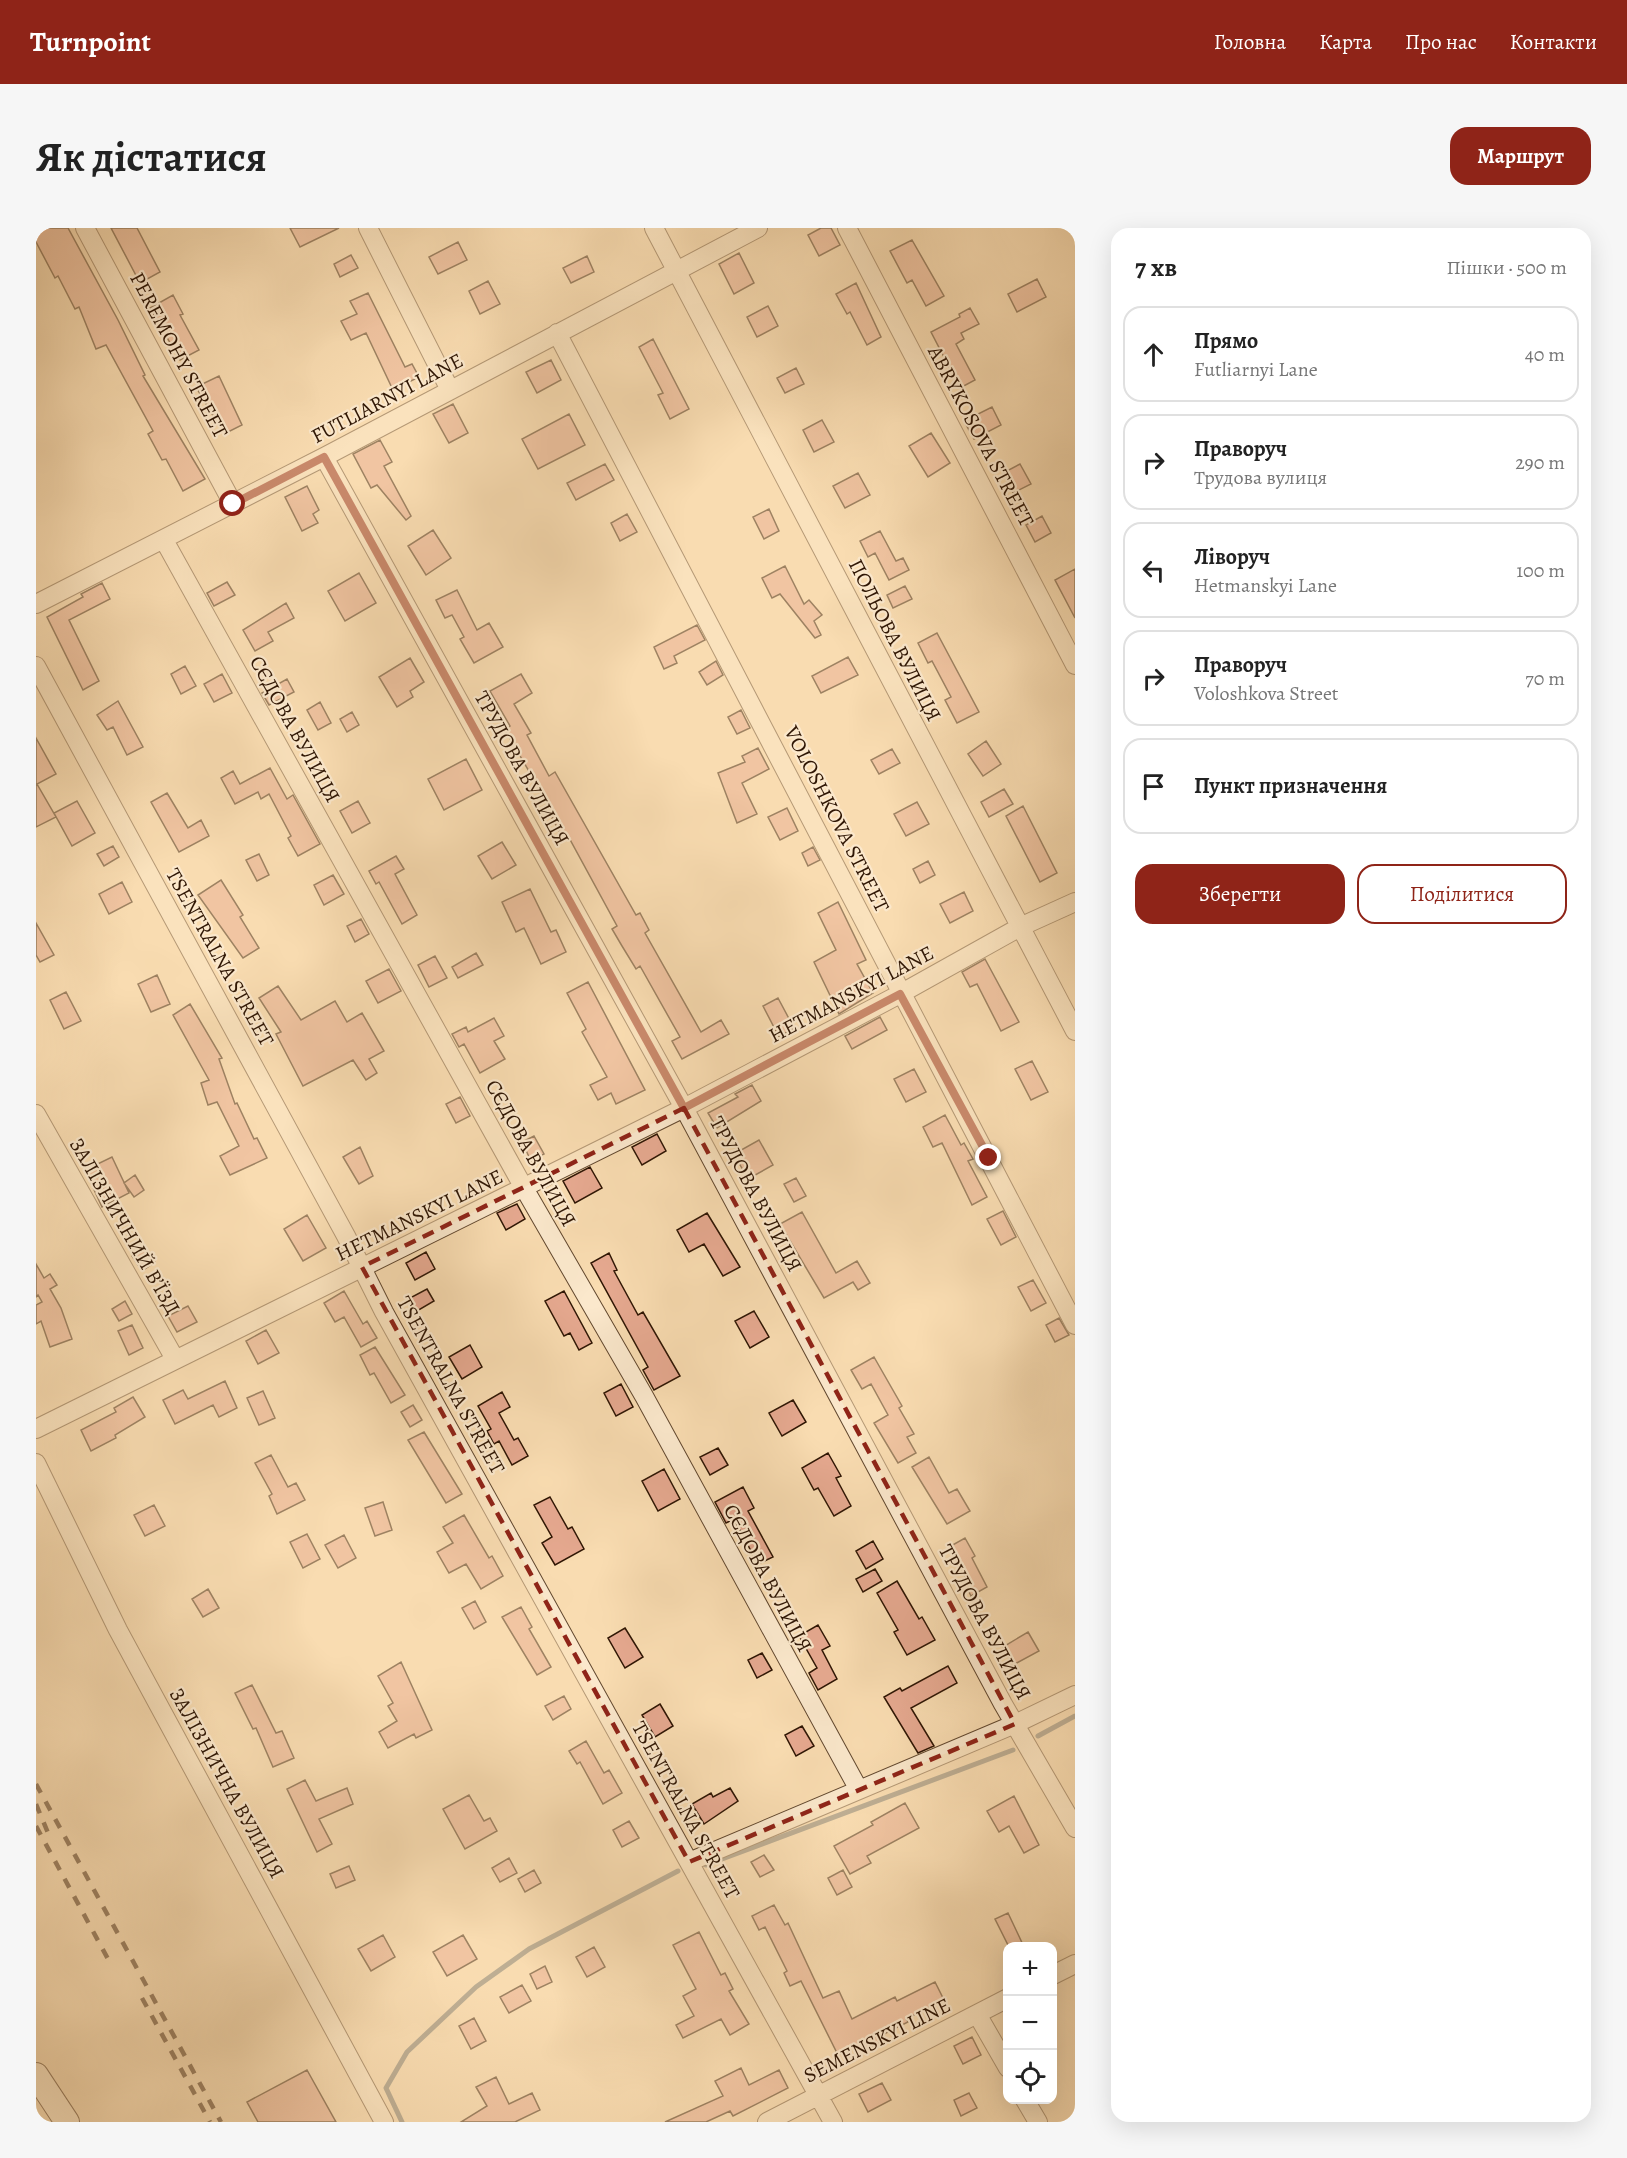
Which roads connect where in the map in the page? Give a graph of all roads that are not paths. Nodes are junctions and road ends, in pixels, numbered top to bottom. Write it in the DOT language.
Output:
graph roads {
  1 [pos="85,228"];
  2 [pos="368,228"];
  3 [pos="654,228"];
  4 [pos="758,228"];
  5 [pos="847,228"];
  6 [pos="678,269"];
  7 [pos="557,333"];
  8 [pos="450,390"];
  9 [pos="324,457"];
  10 [pos="233,504"];
  11 [pos="164,540"];
  12 [pos="36,604"];
  13 [pos="1075,665"];
  14 [pos="36,666"];
  15 [pos="1075,902"];
  16 [pos="1020,927"];
  17 [pos="900,994"];
  18 [pos="1075,1031"];
  19 [pos="684,1108"];
  20 [pos="36,1114"];
  21 [pos="524,1188"];
  22 [pos="362,1267"];
  23 [pos="1075,1326"];
  24 [pos="175,1359"];
  25 [pos="36,1429"];
  26 [pos="36,1463"];
  27 [pos="1075,1695"];
  28 [pos="1015,1724"];
  29 [pos="859,1790"];
  30 [pos="1075,1828"];
  31 [pos="689,1862"];
  32 [pos="1075,1964"];
  33 [pos="1057,1973"];
  34 [pos="1003,2001"];
  35 [pos="977,2014"];
  36 [pos="1003,2059"];
  37 [pos="36,2075"];
  38 [pos="818,2096"];
  39 [pos="1027,2104"];
  40 [pos="67,2122"];
  41 [pos="384,2122"];
  42 [pos="767,2122"];
  43 [pos="833,2122"];
  44 [pos="1038,2122"];
  1 -- 10 [label="street, PEREMOHY STREET"];
  2 -- 8 [label="street"];
  3 -- 6 [label="street, ПОЛЬОВА ВУЛИЦЯ"];
  4 -- 6 [label="street, FUTLIARNYI LANE"];
  5 -- 13 [label="street, ABRYKOSOVA STREET"];
  6 -- 7 [label="street, FUTLIARNYI LANE"];
  6 -- 16 [label="street, ПОЛЬОВА ВУЛИЦЯ"];
  7 -- 8 [label="street, FUTLIARNYI LANE"];
  7 -- 17 [label="street, VOLOSHKOVA STREET"];
  8 -- 9 [label="street, FUTLIARNYI LANE"];
  9 -- 10 [label="street, FUTLIARNYI LANE"];
  9 -- 19 [label="street, ТРУДОВА ВУЛИЦЯ"];
  10 -- 11 [label="street, FUTLIARNYI LANE"];
  11 -- 12 [label="street, FUTLIARNYI LANE"];
  11 -- 21 [label="street, СЄДОВА ВУЛИЦЯ"];
  14 -- 22 [label="street, TSENTRALNA STREET"];
  15 -- 16 [label="street, HETMANSKYI LANE"];
  16 -- 17 [label="street, HETMANSKYI LANE"];
  16 -- 18 [label="street, ПОЛЬОВА ВУЛИЦЯ"];
  17 -- 19 [label="street, HETMANSKYI LANE"];
  17 -- 23 [label="street, VOLOSHKOVA STREET"];
  19 -- 21 [label="street, HETMANSKYI LANE"];
  19 -- 28 [label="street, ТРУДОВА ВУЛИЦЯ"];
  20 -- 24 [label="street, ЗАЛІЗНИЧНИЙ В’ЇЗД"];
  21 -- 22 [label="street, HETMANSKYI LANE"];
  21 -- 29 [label="street, СЄДОВА ВУЛИЦЯ"];
  22 -- 24 [label="street, HETMANSKYI LANE"];
  22 -- 31 [label="street, TSENTRALNA STREET"];
  24 -- 25 [label="street, HETMANSKYI LANE"];
  26 -- 41 [label="street, ЗАЛІЗНИЧНА ВУЛИЦЯ"];
  27 -- 28 [label="street"];
  28 -- 29 [label="street"];
  28 -- 30 [label="street, ТРУДОВА ВУЛИЦЯ"];
  29 -- 31 [label="street"];
  31 -- 38 [label="street, TSENTRALNA STREET"];
  32 -- 33 [label="street"];
  34 -- 35 [label="street, SEMENSKYI LINE"];
  35 -- 36 [label="street"];
  35 -- 38 [label="street, SEMENSKYI LINE"];
  37 -- 40 [label="main road"];
  38 -- 42 [label="street, SEMENSKYI LINE"];
  38 -- 43 [label="street, TSENTRALNA STREET"];
  39 -- 44 [label="street"];
}
